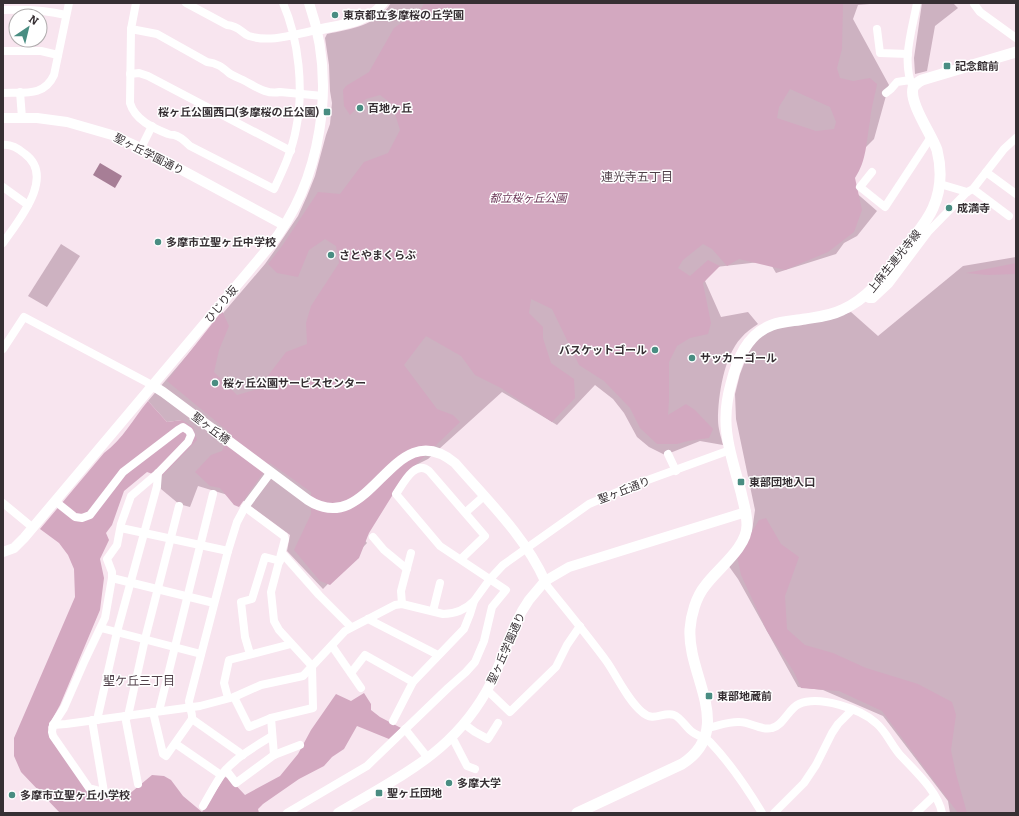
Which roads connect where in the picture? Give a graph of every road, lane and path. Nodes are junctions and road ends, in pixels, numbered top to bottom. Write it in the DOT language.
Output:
graph roads {
  1 [pos="69,3"];
  2 [pos="136,3"];
  3 [pos="186,3"];
  4 [pos="283,3"];
  5 [pos="309,3"];
  6 [pos="383,3"];
  7 [pos="917,3"];
  8 [pos="974,4"];
  9 [pos="3,10"];
  10 [pos="66,15"];
  11 [pos="131,29"];
  12 [pos="877,29"];
  13 [pos="317,30"];
  14 [pos="292,35"];
  15 [pos="1016,38"];
  16 [pos="3,51"];
  17 [pos="1016,52"];
  18 [pos="908,54"];
  19 [pos="58,55"];
  20 [pos="130,74"];
  21 [pos="912,84"];
  22 [pos="20,92"];
  23 [pos="3,93"];
  24 [pos="886,93"];
  25 [pos="299,95"];
  26 [pos="323,96"];
  27 [pos="3,118"];
  28 [pos="22,118"];
  29 [pos="152,126"];
  30 [pos="931,137"];
  31 [pos="1016,138"];
  32 [pos="3,145"];
  33 [pos="141,148"];
  34 [pos="290,151"];
  35 [pos="872,172"];
  36 [pos="986,172"];
  37 [pos="940,184"];
  38 [pos="3,188"];
  39 [pos="970,190"];
  40 [pos="1016,194"];
  41 [pos="28,205"];
  42 [pos="1009,216"];
  43 [pos="284,225"];
  44 [pos="3,242"];
  45 [pos="865,296"];
  46 [pos="3,350"];
  47 [pos="152,386"];
  48 [pos="730,450"];
  49 [pos="668,454"];
  50 [pos="676,471"];
  51 [pos="271,472"];
  52 [pos="158,473"];
  53 [pos="213,494"];
  54 [pos="484,496"];
  55 [pos="55,501"];
  56 [pos="3,503"];
  57 [pos="179,506"];
  58 [pos="245,507"];
  59 [pos="466,512"];
  60 [pos="746,512"];
  61 [pos="32,527"];
  62 [pos="121,528"];
  63 [pos="143,532"];
  64 [pos="373,537"];
  65 [pos="171,538"];
  66 [pos="200,545"];
  67 [pos="527,549"];
  68 [pos="228,551"];
  69 [pos="3,552"];
  70 [pos="411,553"];
  71 [pos="281,557"];
  72 [pos="461,559"];
  73 [pos="407,569"];
  74 [pos="112,578"];
  75 [pos="490,579"];
  76 [pos="545,581"];
  77 [pos="130,582"];
  78 [pos="440,583"];
  79 [pos="158,589"];
  80 [pos="187,596"];
  81 [pos="474,601"];
  82 [pos="214,603"];
  83 [pos="402,604"];
  84 [pos="433,612"];
  85 [pos="368,619"];
  86 [pos="580,626"];
  87 [pos="101,628"];
  88 [pos="352,628"];
  89 [pos="117,632"];
  90 [pos="145,639"];
  91 [pos="291,644"];
  92 [pos="332,646"];
  93 [pos="174,647"];
  94 [pos="201,654"];
  95 [pos="250,654"];
  96 [pos="438,655"];
  97 [pos="312,666"];
  98 [pos="351,673"];
  99 [pos="413,682"];
  100 [pos="361,688"];
  101 [pos="487,690"];
  102 [pos="231,697"];
  103 [pos="189,708"];
  104 [pos="852,710"];
  105 [pos="156,711"];
  106 [pos="126,716"];
  107 [pos="271,718"];
  108 [pos="192,719"];
  109 [pos="94,720"];
  110 [pos="393,721"];
  111 [pos="498,723"];
  112 [pos="464,724"];
  113 [pos="53,725"];
  114 [pos="405,729"];
  115 [pos="706,733"];
  116 [pos="272,736"];
  117 [pos="452,737"];
  118 [pos="176,744"];
  119 [pos="300,745"];
  120 [pos="274,754"];
  121 [pos="242,755"];
  122 [pos="428,758"];
  123 [pos="475,769"];
  124 [pos="224,772"];
  125 [pos="138,784"];
  126 [pos="934,796"];
  127 [pos="203,806"];
  128 [pos="287,813"];
  129 [pos="338,813"];
  130 [pos="577,813"];
  131 [pos="762,813"];
  132 [pos="774,813"];
  133 [pos="916,813"];
  134 [pos="942,813"];
  1 -- 10 [label="street"];
  2 -- 11 [label="street"];
  3 -- 14 [label="street"];
  4 -- 14 [label="street"];
  5 -- 13 [label="street, ひじり坂"];
  6 -- 13 [label="street"];
  7 -- 18 [label="street"];
  8 -- 15 [label="street"];
  9 -- 10 [label="street"];
  10 -- 19 [label="street"];
  11 -- 20 [label="street"];
  11 -- 25 [label="street"];
  12 -- 18 [label="street"];
  13 -- 14 [label="street"];
  13 -- 26 [label="street, ひじり坂"];
  14 -- 25 [label="street"];
  16 -- 19 [label="street"];
  17 -- 21 [label="main road"];
  18 -- 21 [label="street"];
  19 -- 22 [label="street"];
  20 -- 29 [label="street"];
  20 -- 34 [label="street"];
  21 -- 24 [label="street"];
  21 -- 30 [label="main road, 上麻生連光寺線"];
  22 -- 23 [label="street"];
  22 -- 28 [label="street"];
  25 -- 26 [label="street"];
  25 -- 34 [label="street"];
  26 -- 43 [label="street, ひじり坂"];
  27 -- 28 [label="street, 聖ヶ丘学園通り"];
  28 -- 33 [label="street, 聖ヶ丘学園通り"];
  29 -- 33 [label="street"];
  29 -- 34 [label="street"];
  30 -- 35 [label="street"];
  30 -- 37 [label="main road, 上麻生連光寺線"];
  31 -- 36 [label="street"];
  32 -- 41 [label="street"];
  33 -- 43 [label="street, 聖ヶ丘学園通り"];
  36 -- 39 [label="street"];
  36 -- 40 [label="street"];
  37 -- 39 [label="street"];
  37 -- 45 [label="main road, 上麻生連光寺線"];
  38 -- 41 [label="street"];
  39 -- 42 [label="street"];
  39 -- 45 [label="street"];
  41 -- 44 [label="street"];
  43 -- 47 [label="street, ひじり坂"];
  45 -- 48 [label="main road, 上麻生連光寺線"];
  46 -- 47 [label="street"];
  47 -- 51 [label="street, 聖ヶ丘橋"];
  47 -- 55 [label="street, ひじり坂"];
  48 -- 50 [label="street, 聖ヶ丘通り"];
  48 -- 60 [label="main road, 上麻生連光寺線"];
  49 -- 50 [label="street"];
  50 -- 67 [label="street, 聖ヶ丘通り"];
  51 -- 54 [label="street, 聖ヶ丘橋"];
  51 -- 58 [label="street"];
  52 -- 55 [label="street"];
  52 -- 62 [label="street"];
  52 -- 63 [label="street"];
  53 -- 66 [label="street"];
  54 -- 59 [label="street"];
  54 -- 67 [label="street, 聖ヶ丘橋"];
  55 -- 61 [label="street, ひじり坂"];
  56 -- 61 [label="street"];
  57 -- 65 [label="street"];
  58 -- 68 [label="street"];
  58 -- 71 [label="street"];
  59 -- 72 [label="street"];
  59 -- 72 [label="street"];
  60 -- 76 [label="street, 聖ヶ丘学園通り"];
  60 -- 115 [label="main road, 上麻生連光寺線"];
  61 -- 69 [label="street, ひじり坂"];
  62 -- 63 [label="street"];
  62 -- 74 [label="street"];
  63 -- 65 [label="street"];
  63 -- 77 [label="street"];
  64 -- 73 [label="street"];
  65 -- 66 [label="street"];
  65 -- 79 [label="street"];
  66 -- 68 [label="street"];
  66 -- 80 [label="street"];
  67 -- 75 [label="street, 聖ヶ丘通り"];
  67 -- 76 [label="street, 聖ヶ丘橋"];
  68 -- 82 [label="street"];
  70 -- 73 [label="street"];
  71 -- 88 [label="street"];
  71 -- 91 [label="street"];
  71 -- 95 [label="street"];
  72 -- 75 [label="street"];
  73 -- 83 [label="street"];
  74 -- 77 [label="street"];
  74 -- 87 [label="street"];
  75 -- 81 [label="street, 聖ヶ丘通り"];
  75 -- 114 [label="street"];
  76 -- 86 [label="street"];
  76 -- 101 [label="street, 聖ヶ丘学園通り"];
  77 -- 79 [label="street"];
  77 -- 89 [label="street"];
  78 -- 84 [label="street"];
  79 -- 80 [label="street"];
  79 -- 90 [label="street"];
  80 -- 82 [label="street"];
  80 -- 93 [label="street"];
  81 -- 84 [label="street"];
  81 -- 96 [label="street"];
  82 -- 94 [label="street"];
  83 -- 84 [label="street"];
  83 -- 85 [label="street"];
  85 -- 88 [label="street"];
  85 -- 96 [label="street"];
  86 -- 101 [label="street"];
  86 -- 115 [label="street"];
  87 -- 89 [label="street"];
  87 -- 113 [label="street"];
  88 -- 92 [label="street"];
  89 -- 90 [label="street"];
  89 -- 109 [label="street"];
  90 -- 93 [label="street"];
  90 -- 106 [label="street"];
  91 -- 95 [label="street"];
  91 -- 97 [label="street"];
  92 -- 97 [label="street"];
  92 -- 98 [label="street"];
  93 -- 94 [label="street"];
  93 -- 105 [label="street"];
  94 -- 103 [label="street"];
  95 -- 102 [label="street"];
  96 -- 99 [label="street"];
  97 -- 102 [label="street"];
  97 -- 107 [label="street"];
  98 -- 99 [label="street"];
  98 -- 100 [label="street"];
  99 -- 110 [label="street"];
  101 -- 112 [label="street, 聖ヶ丘学園通り"];
  102 -- 103 [label="street"];
  102 -- 107 [label="street"];
  103 -- 105 [label="street"];
  103 -- 108 [label="street"];
  104 -- 115 [label="street"];
  104 -- 126 [label="street"];
  104 -- 132 [label="street"];
  105 -- 106 [label="street"];
  105 -- 118 [label="street"];
  106 -- 109 [label="street"];
  106 -- 125 [label="street"];
  107 -- 116 [label="street"];
  108 -- 118 [label="street"];
  108 -- 121 [label="street"];
  109 -- 113 [label="street"];
  109 -- 113 [label="street"];
  111 -- 112 [label="street"];
  112 -- 117 [label="street, 聖ヶ丘学園通り"];
  114 -- 122 [label="street"];
  114 -- 128 [label="street"];
  115 -- 130 [label="main road"];
  115 -- 131 [label="street"];
  116 -- 120 [label="street"];
  116 -- 121 [label="street"];
  117 -- 122 [label="street, 聖ヶ丘学園通り"];
  117 -- 123 [label="street"];
  118 -- 124 [label="street"];
  119 -- 120 [label="street"];
  120 -- 124 [label="street"];
  121 -- 124 [label="street"];
  122 -- 129 [label="street, 聖ヶ丘学園通り"];
  124 -- 127 [label="street"];
  126 -- 133 [label="street"];
  126 -- 134 [label="street"];
}
